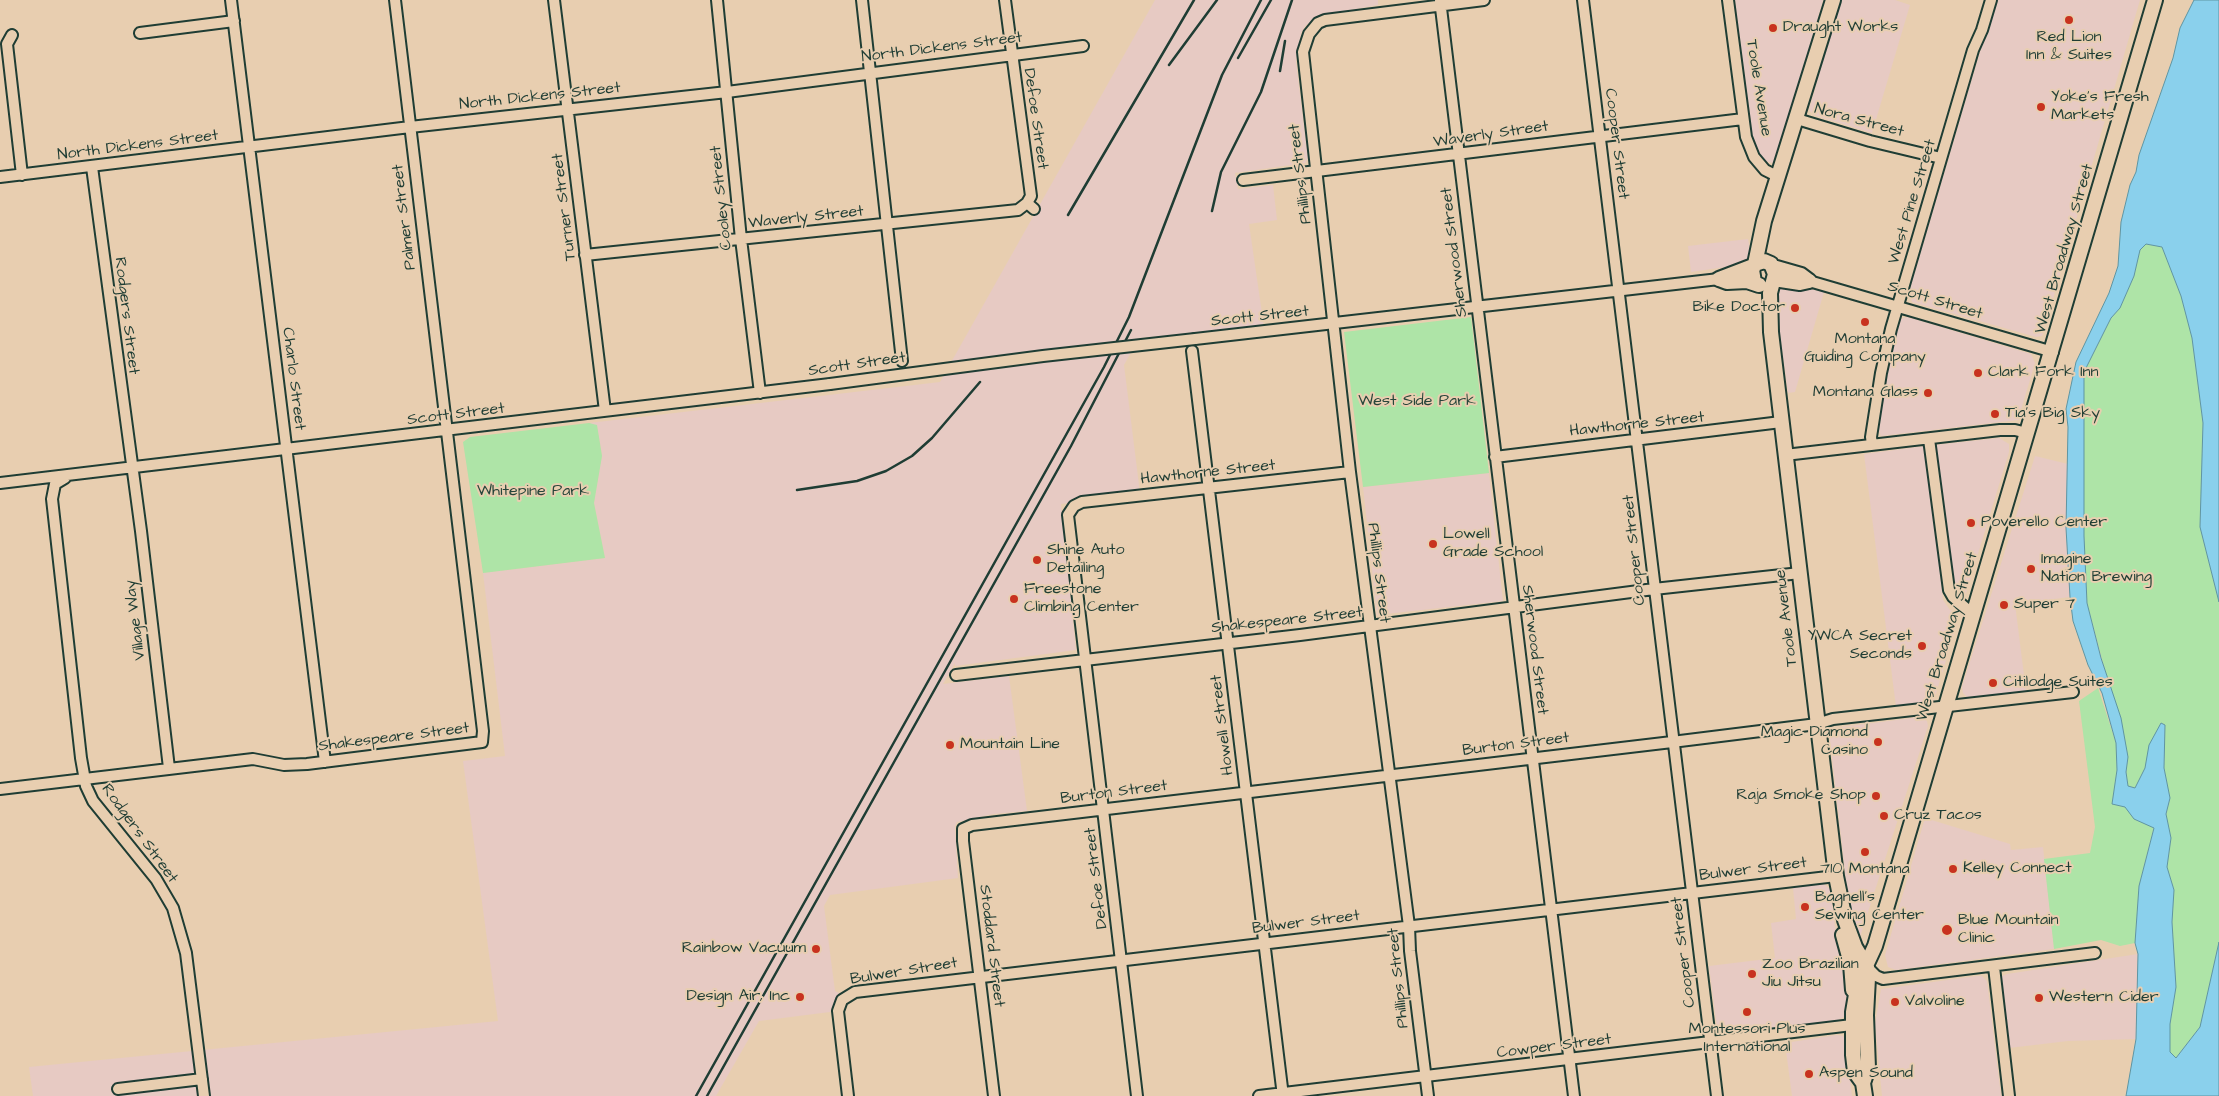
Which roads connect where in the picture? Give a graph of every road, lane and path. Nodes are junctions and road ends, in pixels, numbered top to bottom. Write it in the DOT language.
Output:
graph roads {
  1 [pos="231,0"];
  2 [pos="395,0"];
  3 [pos="554,0"];
  4 [pos="717,0"];
  5 [pos="862,0"];
  6 [pos="1005,0"];
  7 [pos="1484,0"];
  8 [pos="1583,0"];
  9 [pos="1728,0"];
  10 [pos="1833,0"];
  11 [pos="1991,0"];
  12 [pos="2155,0"];
  13 [pos="1440,2"];
  14 [pos="234,21"];
  15 [pos="140,33"];
  16 [pos="12,35"];
  17 [pos="1083,46"];
  18 [pos="1011,56"];
  19 [pos="871,72"];
  20 [pos="727,92"];
  21 [pos="568,109"];
  22 [pos="1743,119"];
  23 [pos="1797,119"];
  24 [pos="410,127"];
  25 [pos="1599,136"];
  26 [pos="248,148"];
  27 [pos="1458,155"];
  28 [pos="1941,158"];
  29 [pos="92,166"];
  30 [pos="1316,172"];
  31 [pos="22,175"];
  32 [pos="0,177"];
  33 [pos="1779,177"];
  34 [pos="1243,180"];
  35 [pos="1773,196"];
  36 [pos="1030,206"];
  37 [pos="888,224"];
  38 [pos="741,239"];
  39 [pos="586,255"];
  40 [pos="1754,265"];
  41 [pos="1773,273"];
  42 [pos="1719,279"];
  43 [pos="1809,280"];
  44 [pos="1756,283"];
  45 [pos="1619,290"];
  46 [pos="1897,306"];
  47 [pos="1477,307"];
  48 [pos="1334,324"];
  49 [pos="1770,332"];
  50 [pos="1192,351"];
  51 [pos="2053,352"];
  52 [pos="902,361"];
  53 [pos="760,393"];
  54 [pos="604,411"];
  55 [pos="1781,422"];
  56 [pos="445,432"];
  57 [pos="2027,433"];
  58 [pos="1929,438"];
  59 [pos="1638,440"];
  60 [pos="1872,445"];
  61 [pos="287,451"];
  62 [pos="1785,456"];
  63 [pos="1495,457"];
  64 [pos="131,468"];
  65 [pos="1350,472"];
  66 [pos="68,476"];
  67 [pos="0,483"];
  68 [pos="1210,488"];
  69 [pos="1071,509"];
  70 [pos="1800,573"];
  71 [pos="1654,589"];
  72 [pos="1514,609"];
  73 [pos="1973,614"];
  74 [pos="1370,626"];
  75 [pos="1228,642"];
  76 [pos="1084,659"];
  77 [pos="956,675"];
  78 [pos="2073,692"];
  79 [pos="1945,706"];
  80 [pos="1817,724"];
  81 [pos="1672,742"];
  82 [pos="1533,758"];
  83 [pos="324,762"];
  84 [pos="169,768"];
  85 [pos="1389,775"];
  86 [pos="85,778"];
  87 [pos="0,789"];
  88 [pos="1246,791"];
  89 [pos="1104,809"];
  90 [pos="964,829"];
  91 [pos="1836,876"];
  92 [pos="1692,893"];
  93 [pos="1840,900"];
  94 [pos="1551,908"];
  95 [pos="1409,926"];
  96 [pos="1264,943"];
  97 [pos="2096,953"];
  98 [pos="1122,959"];
  99 [pos="1867,967"];
  100 [pos="1994,967"];
  101 [pos="980,976"];
  102 [pos="1853,1019"];
  103 [pos="1710,1043"];
  104 [pos="1570,1060"];
  105 [pos="1426,1077"];
  106 [pos="202,1079"];
  107 [pos="118,1089"];
  108 [pos="1864,1090"];
  109 [pos="1283,1095"];
  110 [pos="204,1096"];
  111 [pos="848,1096"];
  112 [pos="994,1096"];
  113 [pos="1137,1096"];
  114 [pos="1259,1096"];
  115 [pos="1428,1096"];
  116 [pos="1574,1096"];
  117 [pos="1717,1096"];
  118 [pos="2009,1096"];
  1 -- 14 [label="street, Charlo Street"];
  2 -- 24 [label="street, Palmer Street"];
  3 -- 21 [label="street, Turner Street"];
  4 -- 20 [label="street, Cooley Street"];
  5 -- 19 [label="street"];
  6 -- 18 [label="street, Defoe Street"];
  7 -- 13 [label="street"];
  8 -- 25 [label="street, Cooper Street"];
  9 -- 22 [label="street, Toole Avenue"];
  10 -- 23 [label="main road"];
  11 -- 28 [label="street, West Pine Street"];
  12 -- 51 [label="main road, West Broadway Street"];
  13 -- 27 [label="street, Sherwood Street"];
  13 -- 30 [label="street, Phillips Street"];
  14 -- 15 [label="street"];
  14 -- 26 [label="street, Charlo Street"];
  16 -- 31 [label="street"];
  17 -- 18 [label="street, North Dickens Street"];
  18 -- 19 [label="street, North Dickens Street"];
  18 -- 36 [label="street, Defoe Street"];
  19 -- 20 [label="street, North Dickens Street"];
  19 -- 37 [label="street"];
  20 -- 21 [label="street, North Dickens Street"];
  20 -- 38 [label="street, Cooley Street"];
  21 -- 24 [label="street, North Dickens Street"];
  21 -- 39 [label="street, Turner Street"];
  22 -- 25 [label="street, Waverly Street"];
  22 -- 33 [label="street, Toole Avenue"];
  23 -- 28 [label="street, Nora Street"];
  23 -- 33 [label="main road"];
  24 -- 26 [label="street, North Dickens Street"];
  24 -- 56 [label="street, Palmer Street"];
  25 -- 27 [label="street, Waverly Street"];
  25 -- 45 [label="street, Cooper Street"];
  26 -- 29 [label="street, North Dickens Street"];
  26 -- 61 [label="street, Charlo Street"];
  27 -- 30 [label="street, Waverly Street"];
  27 -- 47 [label="street, Sherwood Street"];
  28 -- 46 [label="street, West Pine Street"];
  29 -- 31 [label="street, North Dickens Street"];
  29 -- 64 [label="street, Rodgers Street"];
  30 -- 34 [label="street, Waverly Street"];
  30 -- 48 [label="street, Phillips Street"];
  31 -- 32 [label="street, North Dickens Street"];
  33 -- 35 [label="main road, Toole Avenue"];
  35 -- 40 [label="main road, Toole Avenue"];
  35 -- 41 [label="main road, Toole Avenue"];
  36 -- 37 [label="street, Waverly Street"];
  37 -- 38 [label="street, Waverly Street"];
  37 -- 52 [label="street"];
  38 -- 39 [label="street, Waverly Street"];
  38 -- 53 [label="street, Cooley Street"];
  39 -- 54 [label="street, Turner Street"];
  40 -- 41 [label="main road"];
  40 -- 42 [label="main road"];
  40 -- 44 [label="main road, Toole Avenue"];
  41 -- 43 [label="main road"];
  41 -- 44 [label="main road"];
  41 -- 49 [label="main road, Toole Avenue"];
  42 -- 44 [label="main road"];
  42 -- 45 [label="street, Scott Street"];
  43 -- 46 [label="street, Scott Street"];
  44 -- 49 [label="main road, Toole Avenue"];
  45 -- 47 [label="street, Scott Street"];
  45 -- 59 [label="street, Cooper Street"];
  46 -- 51 [label="street, Scott Street"];
  46 -- 60 [label="street, West Pine Street"];
  47 -- 48 [label="street, Scott Street"];
  47 -- 63 [label="street, Sherwood Street"];
  48 -- 53 [label="street, Scott Street, bridge"];
  48 -- 65 [label="street, Phillips Street"];
  49 -- 55 [label="main road, Toole Avenue"];
  50 -- 68 [label="street, Howell Street"];
  51 -- 57 [label="main road, West Broadway Street"];
  53 -- 54 [label="street, Scott Street"];
  54 -- 56 [label="street, Scott Street"];
  55 -- 59 [label="street, Hawthorne Street"];
  55 -- 62 [label="main road, Toole Avenue"];
  56 -- 61 [label="street, Scott Street"];
  56 -- 83 [label="street, Shakespeare Street"];
  57 -- 58 [label="street"];
  57 -- 73 [label="main road, West Broadway Street"];
  58 -- 60 [label="street"];
  58 -- 73 [label="street"];
  59 -- 63 [label="street, Hawthorne Street"];
  59 -- 71 [label="street, Cooper Street"];
  60 -- 62 [label="street"];
  61 -- 64 [label="street, Scott Street"];
  61 -- 83 [label="street, Charlo Street"];
  62 -- 70 [label="main road, Toole Avenue"];
  63 -- 72 [label="street, Sherwood Street"];
  64 -- 66 [label="street, Scott Street"];
  64 -- 84 [label="street, Village Way"];
  65 -- 68 [label="street, Hawthorne Street"];
  65 -- 74 [label="street, Phillips Street"];
  66 -- 67 [label="street, Scott Street"];
  66 -- 86 [label="street, Rodgers Street"];
  68 -- 69 [label="street, Hawthorne Street"];
  68 -- 75 [label="street, Howell Street"];
  69 -- 76 [label="street, Defoe Street"];
  70 -- 71 [label="street, Shakespeare Street"];
  70 -- 80 [label="main road, Toole Avenue"];
  71 -- 72 [label="street, Shakespeare Street"];
  71 -- 81 [label="street, Cooper Street"];
  72 -- 74 [label="street, Shakespeare Street"];
  72 -- 82 [label="street, Sherwood Street"];
  73 -- 79 [label="main road, West Broadway Street"];
  74 -- 75 [label="street, Shakespeare Street"];
  74 -- 85 [label="street, Phillips Street"];
  75 -- 76 [label="street, Shakespeare Street"];
  75 -- 88 [label="street, Howell Street"];
  76 -- 77 [label="street, Shakespeare Street"];
  76 -- 89 [label="street, Defoe Street"];
  78 -- 79 [label="street, Burton Street"];
  79 -- 80 [label="street, Burton Street"];
  79 -- 99 [label="main road, West Broadway Street"];
  80 -- 81 [label="street, Burton Street"];
  80 -- 91 [label="main road, Toole Avenue"];
  81 -- 82 [label="street, Burton Street"];
  81 -- 92 [label="street, Cooper Street"];
  82 -- 85 [label="street, Burton Street"];
  82 -- 94 [label="street, Sherwood Street"];
  83 -- 84 [label="street, Shakespeare Street"];
  84 -- 86 [label="street, Shakespeare Street"];
  85 -- 88 [label="street, Burton Street"];
  85 -- 95 [label="street, Phillips Street"];
  86 -- 87 [label="street, Shakespeare Street"];
  86 -- 106 [label="street, Rodgers Street"];
  88 -- 89 [label="street, Burton Street"];
  88 -- 96 [label="street, Howell Street"];
  89 -- 90 [label="street, Burton Street"];
  89 -- 98 [label="street, Defoe Street"];
  90 -- 101 [label="street, Stoddard Street"];
  91 -- 92 [label="street, Bulwer Street"];
  91 -- 93 [label="main road, Toole Avenue"];
  92 -- 94 [label="street, Bulwer Street"];
  92 -- 103 [label="street, Cooper Street"];
  93 -- 99 [label="main road, Toole Avenue"];
  93 -- 102 [label="main road, Toole Avenue"];
  94 -- 95 [label="street, Bulwer Street"];
  94 -- 104 [label="street, Sherwood Street"];
  95 -- 96 [label="street, Bulwer Street"];
  95 -- 105 [label="street, Phillips Street"];
  96 -- 98 [label="street, Bulwer Street"];
  96 -- 109 [label="street, Howell Street"];
  97 -- 100 [label="street"];
  98 -- 101 [label="street, Bulwer Street"];
  98 -- 113 [label="street, Defoe Street"];
  99 -- 100 [label="street"];
  99 -- 102 [label="main road, West Broadway Street"];
  99 -- 108 [label="main road, West Broadway Street"];
  100 -- 118 [label="street"];
  101 -- 111 [label="street, Bulwer Street"];
  101 -- 112 [label="street, Stoddard Street"];
  102 -- 103 [label="street, Cowper Street"];
  102 -- 108 [label="main road, West Broadway Street"];
  103 -- 104 [label="street, Cowper Street"];
  103 -- 117 [label="street, Cooper Street"];
  104 -- 105 [label="street, Cowper Street"];
  104 -- 116 [label="street, Sherwood Street"];
  105 -- 109 [label="street, Cowper Street"];
  105 -- 115 [label="street, Phillips Street"];
  106 -- 107 [label="street"];
  106 -- 110 [label="street, Rodgers Street"];
  109 -- 114 [label="street, Cowper Street"];
}
